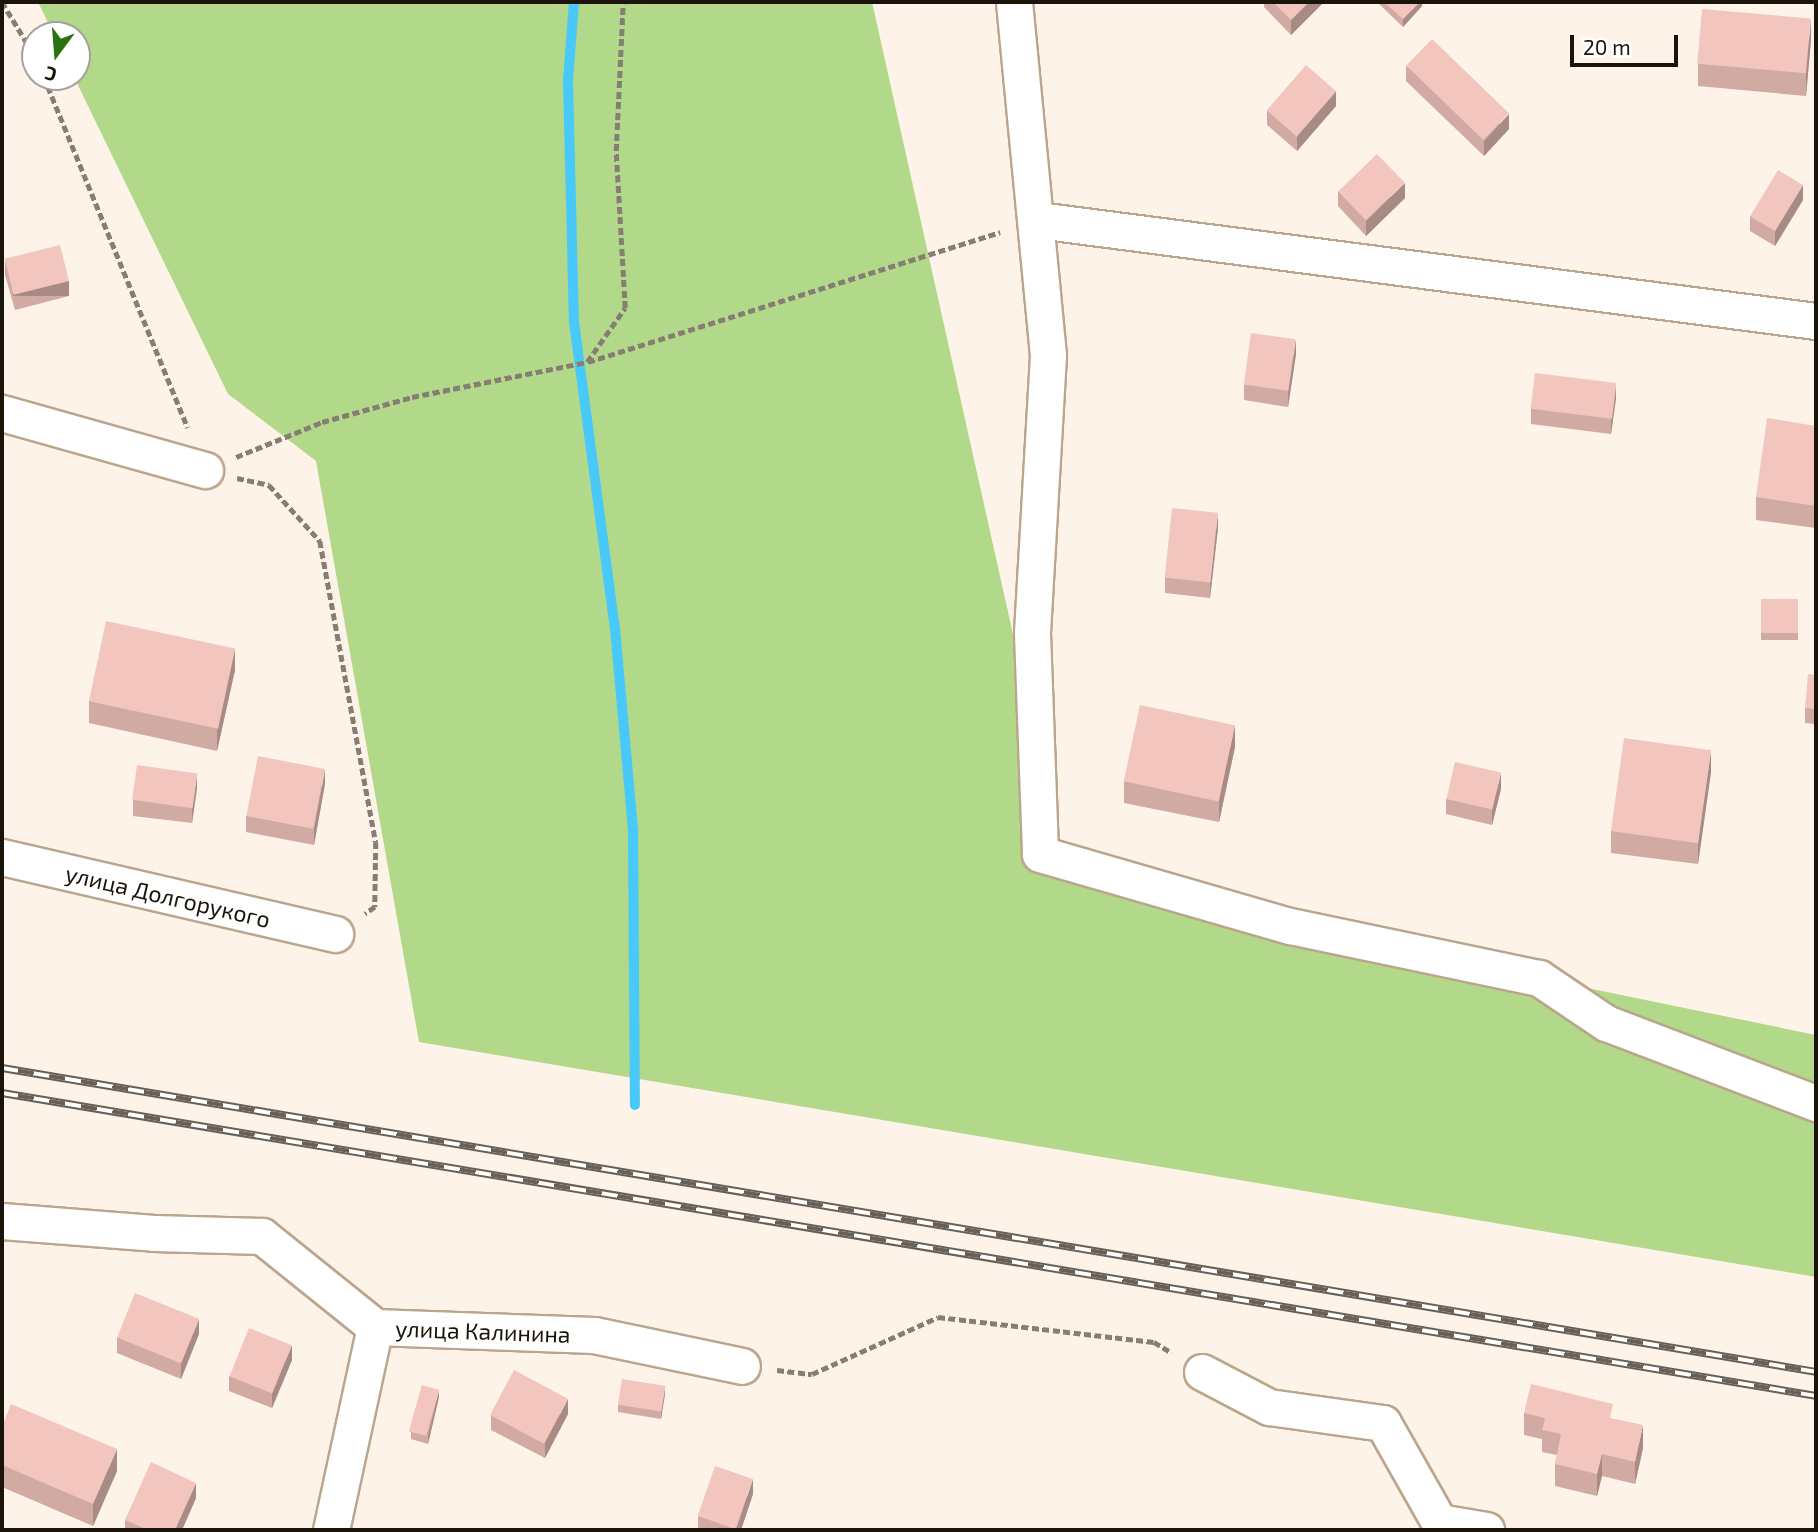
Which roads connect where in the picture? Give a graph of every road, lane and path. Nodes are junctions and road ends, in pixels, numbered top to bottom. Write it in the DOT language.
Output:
graph roads {
  1 [pos="2,2"];
  2 [pos="623,2"];
  3 [pos="1014,2"];
  4 [pos="21,33"];
  5 [pos="50,91"];
  6 [pos="1038,220"];
  7 [pos="1816,321"];
  8 [pos="587,362"];
  9 [pos="2,413"];
  10 [pos="205,470"];
  11 [pos="2,857"];
  12 [pos="335,934"];
  13 [pos="1816,1103"];
  14 [pos="2,1221"];
  15 [pos="375,1327"];
  16 [pos="742,1366"];
  17 [pos="1202,1372"];
  18 [pos="331,1530"];
  19 [pos="1486,1530"];
  1 -- 4 [label="path"];
  2 -- 8 [label="path"];
  3 -- 6 [label="street"];
  5 -- 10 [label="path"];
  6 -- 7 [label="street"];
  6 -- 8 [label="path"];
  6 -- 13 [label="street"];
  8 -- 10 [label="path"];
  9 -- 10 [label="street"];
  10 -- 12 [label="path"];
  11 -- 12 [label="street, улица Долгорукого"];
  14 -- 15 [label="street, улица Калинина"];
  15 -- 16 [label="street, улица Калинина"];
  15 -- 18 [label="street"];
  16 -- 17 [label="path"];
  17 -- 19 [label="street"];
}
